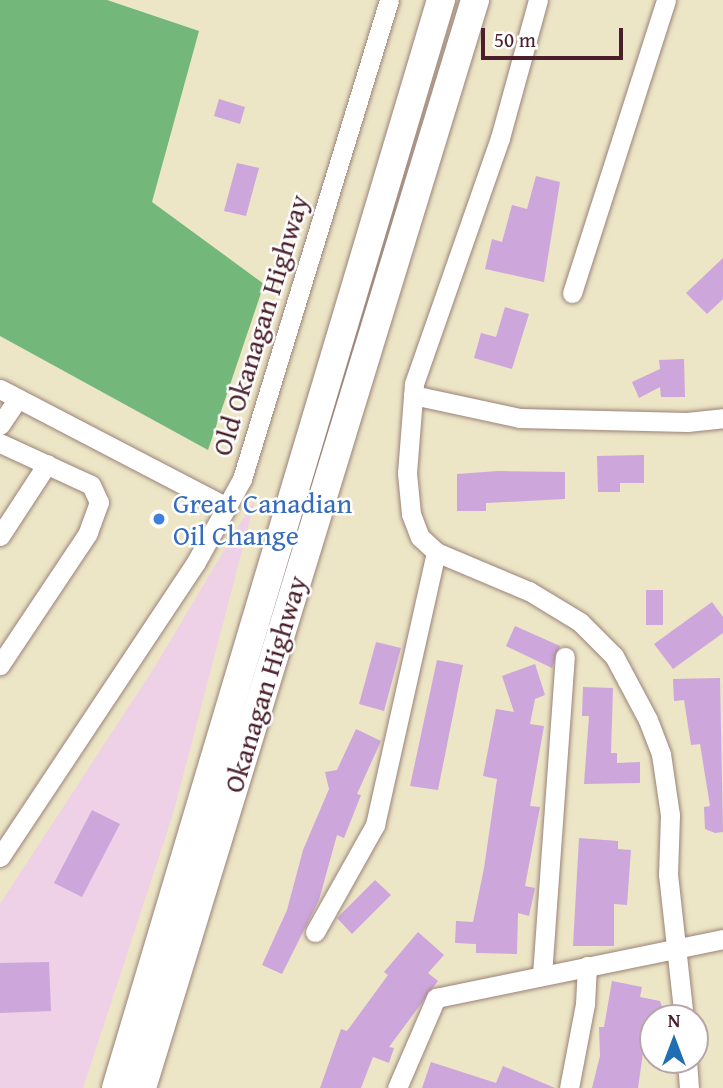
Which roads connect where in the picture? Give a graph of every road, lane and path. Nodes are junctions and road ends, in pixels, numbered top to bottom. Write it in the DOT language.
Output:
graph roads {
  1 [pos="389,0"];
  2 [pos="442,0"];
  3 [pos="475,0"];
  4 [pos="538,0"];
  5 [pos="667,0"];
  6 [pos="572,293"];
  7 [pos="0,389"];
  8 [pos="413,395"];
  9 [pos="18,398"];
  10 [pos="723,418"];
  11 [pos="0,425"];
  12 [pos="0,443"];
  13 [pos="47,464"];
  14 [pos="227,507"];
  15 [pos="0,536"];
  16 [pos="436,552"];
  17 [pos="565,657"];
  18 [pos="0,665"];
  19 [pos="0,857"];
  20 [pos="315,932"];
  21 [pos="723,939"];
  22 [pos="676,947"];
  23 [pos="587,966"];
  24 [pos="542,975"];
  25 [pos="682,1004"];
  26 [pos="116,1088"];
  27 [pos="142,1088"];
  28 [pos="397,1088"];
  29 [pos="569,1088"];
  1 -- 14 [label="street, Old Okanagan Highway"];
  2 -- 26 [label="highway, Okanagan Highway"];
  3 -- 27 [label="highway, Okanagan Highway"];
  4 -- 8 [label="street"];
  5 -- 6 [label="street"];
  7 -- 9 [label="street"];
  8 -- 10 [label="street"];
  8 -- 16 [label="street"];
  9 -- 11 [label="street"];
  9 -- 14 [label="street"];
  12 -- 13 [label="street"];
  13 -- 15 [label="street"];
  13 -- 18 [label="street"];
  14 -- 19 [label="street, Old Okanagan Highway"];
  16 -- 20 [label="street"];
  16 -- 22 [label="street"];
  17 -- 24 [label="street"];
  21 -- 22 [label="street"];
  22 -- 23 [label="street"];
  22 -- 25 [label="street"];
  23 -- 24 [label="street"];
  23 -- 29 [label="street"];
  24 -- 28 [label="street"];
}
